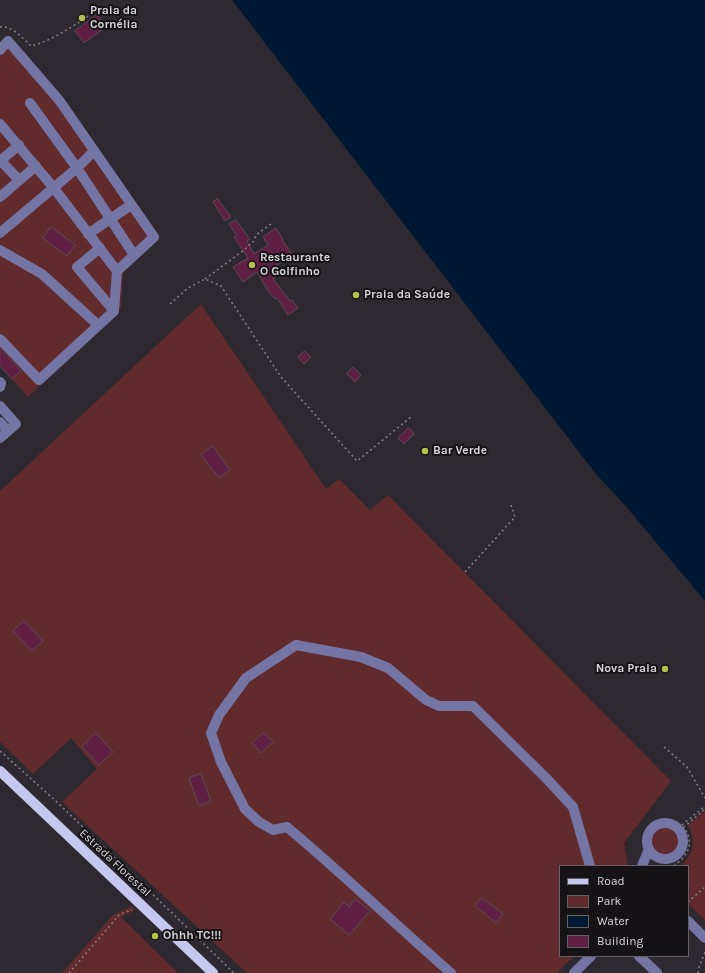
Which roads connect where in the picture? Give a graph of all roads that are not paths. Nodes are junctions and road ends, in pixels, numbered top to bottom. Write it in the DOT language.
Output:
graph roads {
  1 [pos="0,50"];
  2 [pos="30,103"];
  3 [pos="0,124"];
  4 [pos="18,145"];
  5 [pos="94,151"];
  6 [pos="0,161"];
  7 [pos="36,166"];
  8 [pos="77,168"];
  9 [pos="19,180"];
  10 [pos="53,187"];
  11 [pos="0,197"];
  12 [pos="131,205"];
  13 [pos="110,218"];
  14 [pos="0,233"];
  15 [pos="88,234"];
  16 [pos="100,248"];
  17 [pos="0,250"];
  18 [pos="134,255"];
  19 [pos="117,270"];
  20 [pos="114,311"];
  21 [pos="98,325"];
  22 [pos="0,339"];
  23 [pos="0,382"];
  24 [pos="0,387"];
  25 [pos="0,406"];
  26 [pos="0,422"];
  27 [pos="8,431"];
  28 [pos="0,771"];
  29 [pos="649,850"];
  30 [pos="663,863"];
  31 [pos="590,865"];
  32 [pos="642,865"];
  33 [pos="689,922"];
  34 [pos="705,938"];
  35 [pos="590,957"];
  36 [pos="640,957"];
  37 [pos="213,973"];
  38 [pos="451,973"];
  39 [pos="574,973"];
  40 [pos="657,973"];
  1 -- 5 [label="street"];
  2 -- 8 [label="street"];
  3 -- 4 [label="street"];
  4 -- 6 [label="street"];
  4 -- 7 [label="street"];
  5 -- 8 [label="street"];
  5 -- 12 [label="street"];
  6 -- 9 [label="street"];
  7 -- 9 [label="street"];
  7 -- 10 [label="street"];
  8 -- 10 [label="street"];
  8 -- 13 [label="street"];
  9 -- 11 [label="street"];
  10 -- 14 [label="street"];
  10 -- 15 [label="street"];
  12 -- 13 [label="street"];
  12 -- 18 [label="street"];
  13 -- 15 [label="street"];
  13 -- 18 [label="street"];
  15 -- 16 [label="street"];
  16 -- 19 [label="street"];
  16 -- 20 [label="street"];
  17 -- 21 [label="street"];
  18 -- 19 [label="street"];
  19 -- 20 [label="street"];
  20 -- 21 [label="street"];
  21 -- 22 [label="street"];
  23 -- 24 [label="street"];
  25 -- 27 [label="street"];
  26 -- 27 [label="street"];
  28 -- 37 [label="main road, Estrada Florestal"];
  29 -- 30 [label="street"];
  29 -- 30 [label="street"];
  29 -- 32 [label="street"];
  31 -- 38 [label="street"];
  33 -- 34 [label="street"];
  35 -- 39 [label="street"];
  36 -- 40 [label="street"];
}
